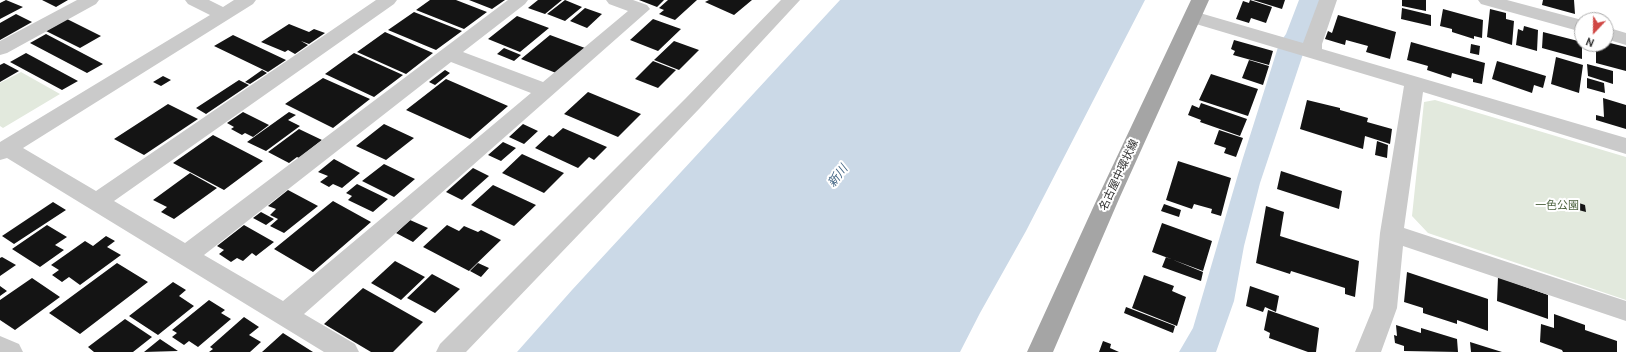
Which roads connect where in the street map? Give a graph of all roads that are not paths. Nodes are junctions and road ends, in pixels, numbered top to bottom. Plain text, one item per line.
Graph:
1 (90, 0) edge
2 (194, 0) edge
3 (247, 0) edge
4 (388, 0) edge
5 (519, 0) edge
6 (615, 0) edge
7 (791, 0) edge
8 (1328, 0) edge
9 (1487, 0) edge
10 (1196, 8) edge
11 (224, 14) junction
12 (1574, 24) edge
13 (1614, 35) edge
14 (1626, 38) edge
15 (0, 49) edge
16 (1312, 52) junction
17 (449, 54) junction
18 (1414, 83) junction
19 (546, 91) junction
20 (1626, 146) edge
21 (4, 150) edge
22 (96, 202) junction
23 (1392, 233) junction
24 (186, 256) junction
25 (1626, 311) edge
26 (285, 315) junction
27 (0, 347) edge
28 (10, 352) edge
29 (346, 352) edge
30 (449, 352) edge
31 (1040, 352) edge
32 (1368, 352) edge

1 - 15 street
2 - 11 street
3 - 11 street
4 - 22 street
5 - 17 street
6 - 19 street
7 - 30 street
8 - 16 street
9 - 12 street
10 - 16 street
10 - 31 main road, 名古屋中環状線
11 - 21 street
13 - 14 street
16 - 18 street
17 - 19 street
17 - 24 street
18 - 20 street
18 - 23 street
19 - 26 street
21 - 22 street
22 - 24 street
23 - 25 street
23 - 32 street
24 - 26 street
26 - 29 street
27 - 28 street

